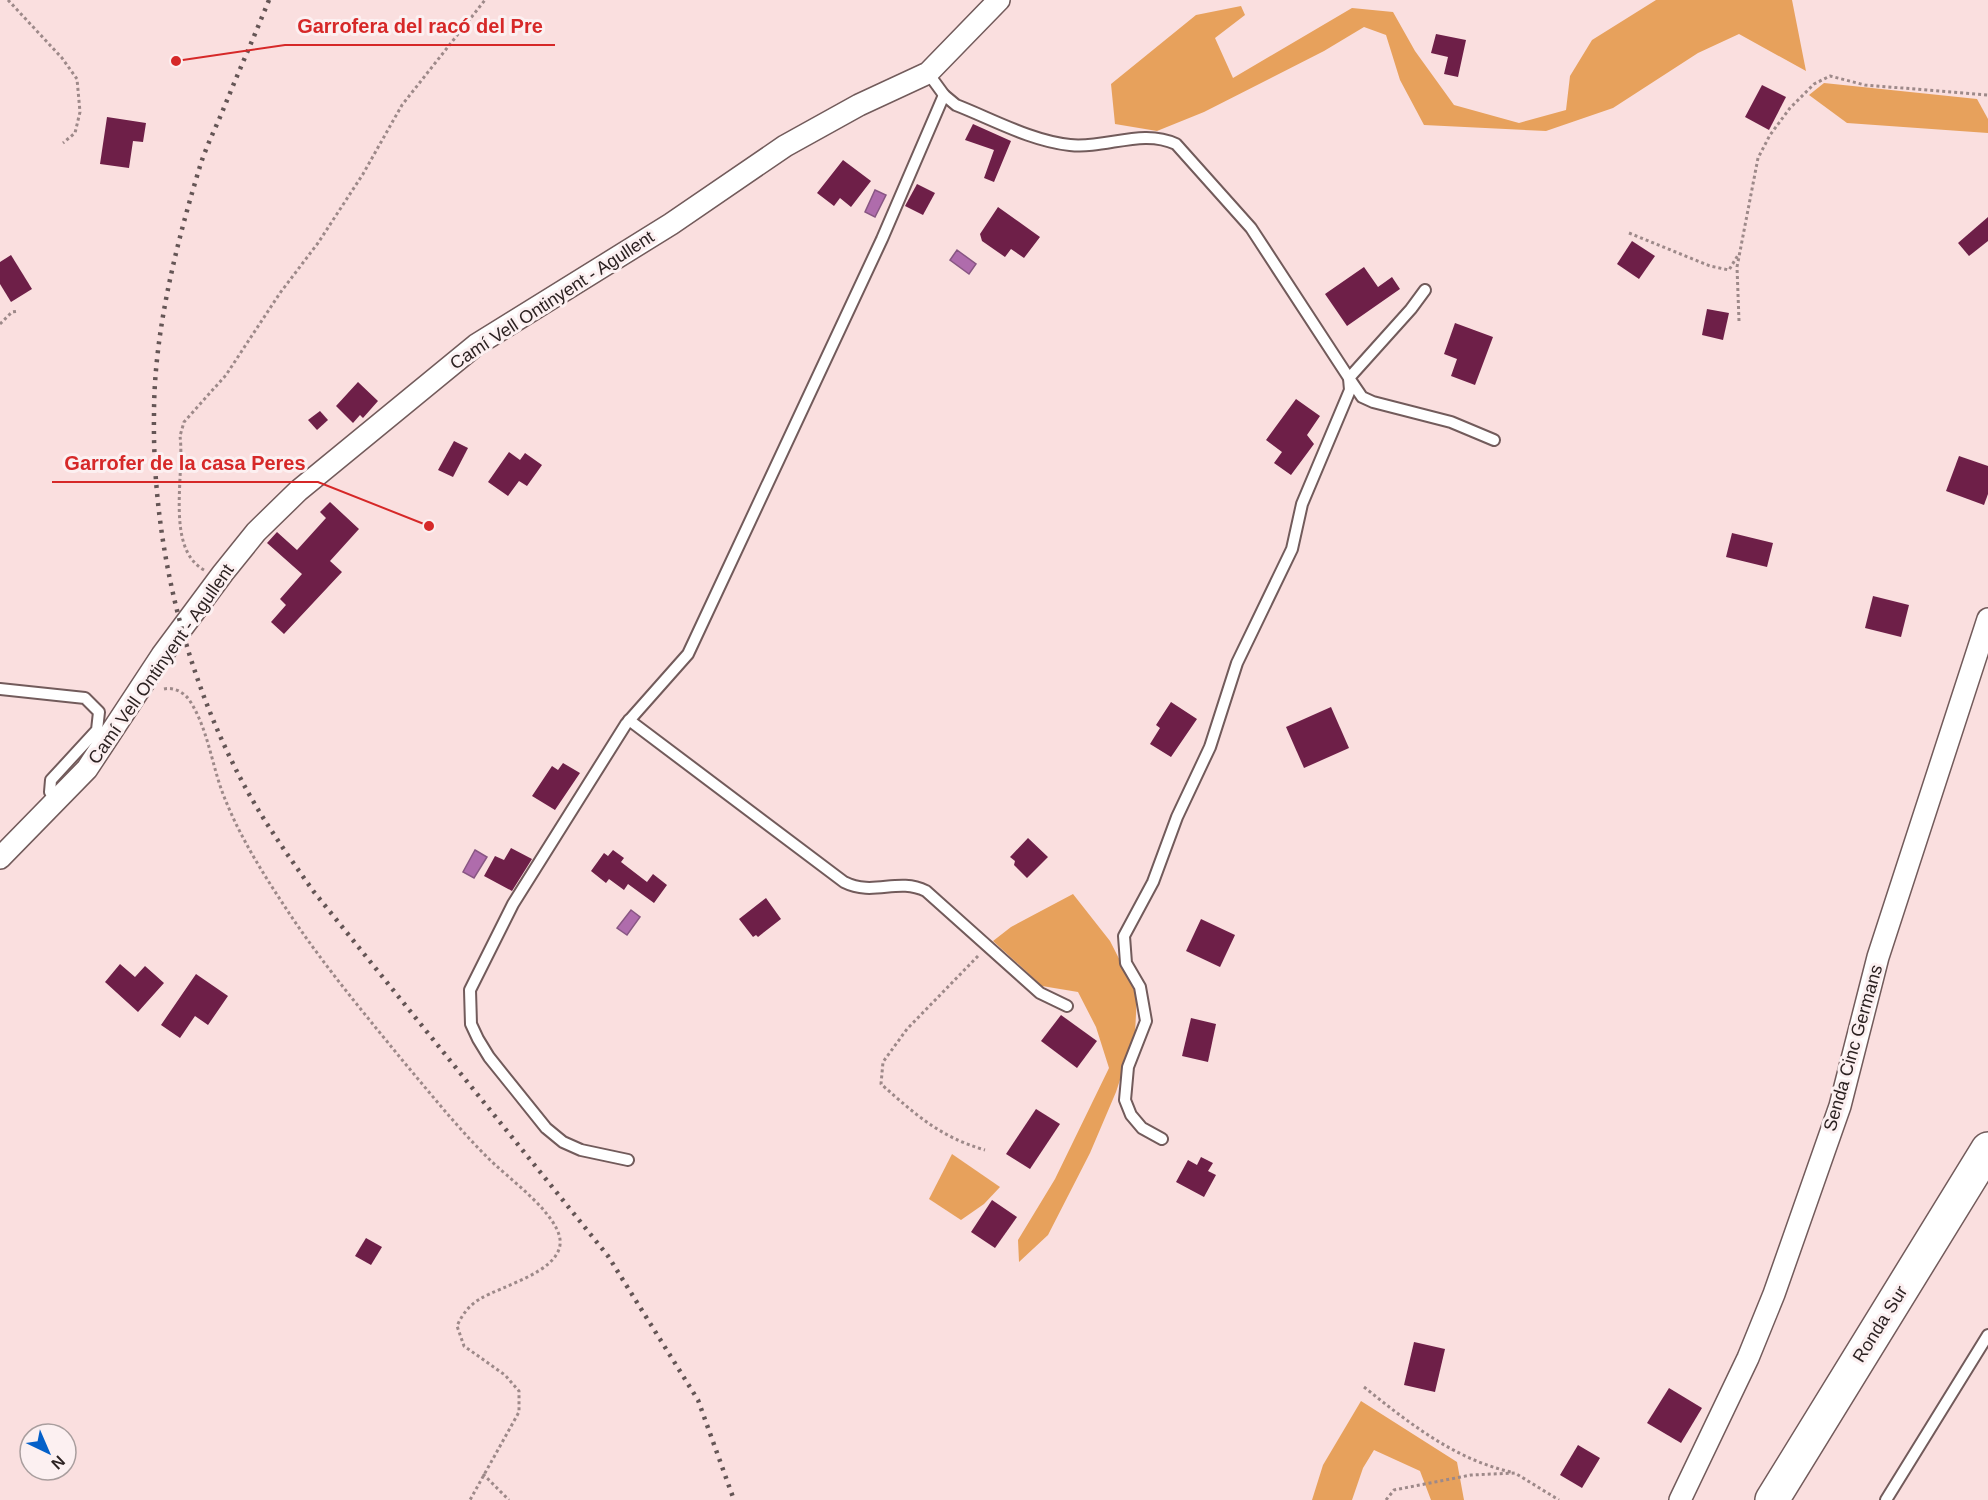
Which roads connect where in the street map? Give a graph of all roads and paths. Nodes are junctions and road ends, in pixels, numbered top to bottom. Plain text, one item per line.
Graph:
1 (8, 0) edge
2 (486, 0) edge
3 (999, 0) edge
4 (928, 73) junction
5 (944, 95) junction
6 (1988, 95) edge
7 (63, 143) dead end
8 (1629, 233) dead end
9 (1739, 254) junction
10 (1425, 290) dead end
11 (19, 311) dead end
12 (1739, 321) dead end
13 (0, 324) edge
14 (1349, 378) junction
15 (1494, 440) dead end
16 (219, 577) junction
17 (1988, 619) edge
18 (0, 689) edge
19 (157, 692) dead end
20 (629, 720) junction
21 (56, 801) junction
22 (0, 858) edge
23 (976, 937) junction
24 (1067, 1006) dead end
25 (1162, 1139) dead end
26 (1988, 1149) edge
27 (985, 1150) dead end
28 (628, 1160) dead end
29 (1988, 1335) edge
30 (1364, 1387) dead end
31 (1515, 1473) junction
32 (483, 1474) junction
33 (470, 1500) edge
34 (509, 1500) edge
35 (1386, 1500) edge
36 (1559, 1500) edge
37 (1680, 1500) edge
38 (1772, 1500) edge
39 (1886, 1500) edge

1 - 7 path
2 - 16 path
3 - 4 street, Camí Vell Ontinyent - Agullent
4 - 5 lane
4 - 16 street, Camí Vell Ontinyent - Agullent
5 - 14 lane
5 - 20 lane
6 - 9 path
8 - 9 path
9 - 12 path
10 - 14 lane
11 - 13 path
14 - 15 lane
14 - 25 lane
16 - 21 street, Camí Vell Ontinyent - Agullent
17 - 37 street, Senda Cinc Germans
18 - 21 lane
19 - 32 path
20 - 23 lane
20 - 28 lane
21 - 22 street, Camí Vell Ontinyent - Agullent
23 - 24 lane
23 - 27 path
26 - 38 main road, Ronda Sur
29 - 39 lane
30 - 31 path
31 - 35 path
31 - 36 path
32 - 33 path
32 - 34 path

